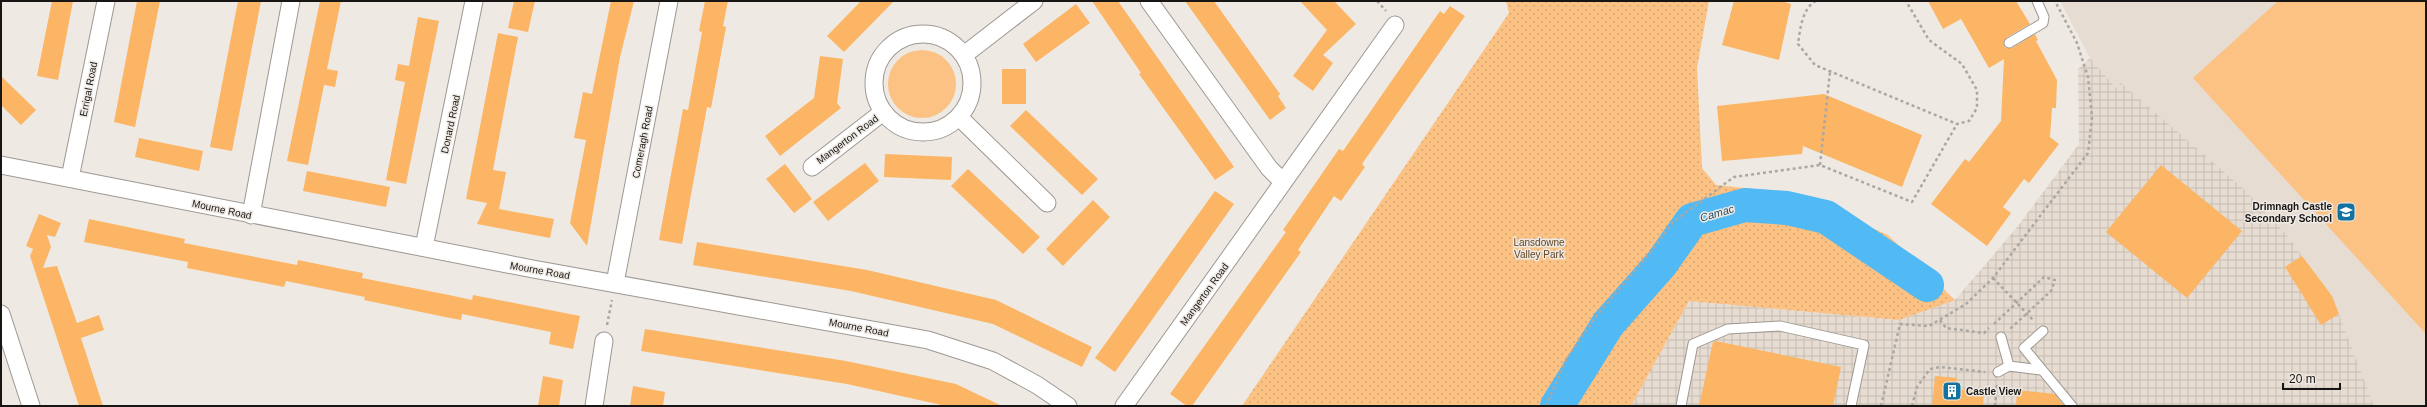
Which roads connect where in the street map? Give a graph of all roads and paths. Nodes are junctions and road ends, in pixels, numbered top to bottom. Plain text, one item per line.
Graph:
1 (106, 1) edge
2 (291, 1) edge
3 (474, 1) edge
4 (669, 1) edge
5 (1034, 1) edge
6 (1149, 1) edge
7 (1816, 1) edge
8 (1906, 1) edge
9 (2037, 1) edge
10 (2055, 1) edge
11 (1394, 25) dead end
12 (2009, 43) dead end
13 (964, 55) junction
14 (1830, 72) junction
15 (883, 112) junction
16 (959, 117) junction
17 (1957, 124) junction
18 (1, 165) edge
19 (1820, 165) junction
20 (812, 167) dead end
21 (70, 178) junction
22 (1284, 182) junction
23 (1047, 203) dead end
24 (251, 215) junction
25 (424, 247) junction
26 (1993, 278) junction
27 (615, 283) junction
28 (2017, 302) junction
29 (2027, 313) junction
30 (1, 314) edge
31 (1940, 320) junction
32 (2043, 331) joint
33 (2001, 337) joint
34 (604, 341) joint
35 (2009, 366) junction
36 (2041, 370) junction
37 (1998, 372) junction
38 (31, 406) edge
39 (594, 406) edge
40 (1068, 406) edge
41 (1124, 406) edge
42 (1546, 406) edge
43 (1681, 406) edge
44 (1851, 406) edge
45 (1881, 406) edge
46 (1912, 406) edge
47 (1995, 406) edge
48 (2072, 406) edge

1 - 21 street, Errigal Road
2 - 24 street
3 - 25 street, Donard Road
4 - 27 street, Comeragh Road
5 - 13 street
6 - 22 street
7 - 14 path
8 - 17 path
9 - 12 lane
10 - 26 path
11 - 22 street, Mangerton Road
13 - 15 street, Mangerton Road
13 - 16 street, Mangerton Road
14 - 17 path
14 - 19 path
15 - 16 street, Mangerton Road
15 - 20 street, Mangerton Road
16 - 23 street
17 - 19 path
18 - 21 street, Mourne Road
19 - 42 path
21 - 24 street, Mourne Road
22 - 41 street, Mangerton Road
24 - 25 street, Mourne Road
25 - 27 street, Mourne Road
26 - 28 path
26 - 31 path
27 - 34 path
27 - 40 street, Mourne Road
28 - 29 path
28 - 29 path
28 - 31 path
29 - 32 path
29 - 33 path
30 - 38 street
31 - 45 path
32 - 36 lane
33 - 35 lane
34 - 39 street
35 - 36 lane
35 - 37 lane
36 - 48 lane
37 - 46 path
37 - 47 path
43 - 44 lane

